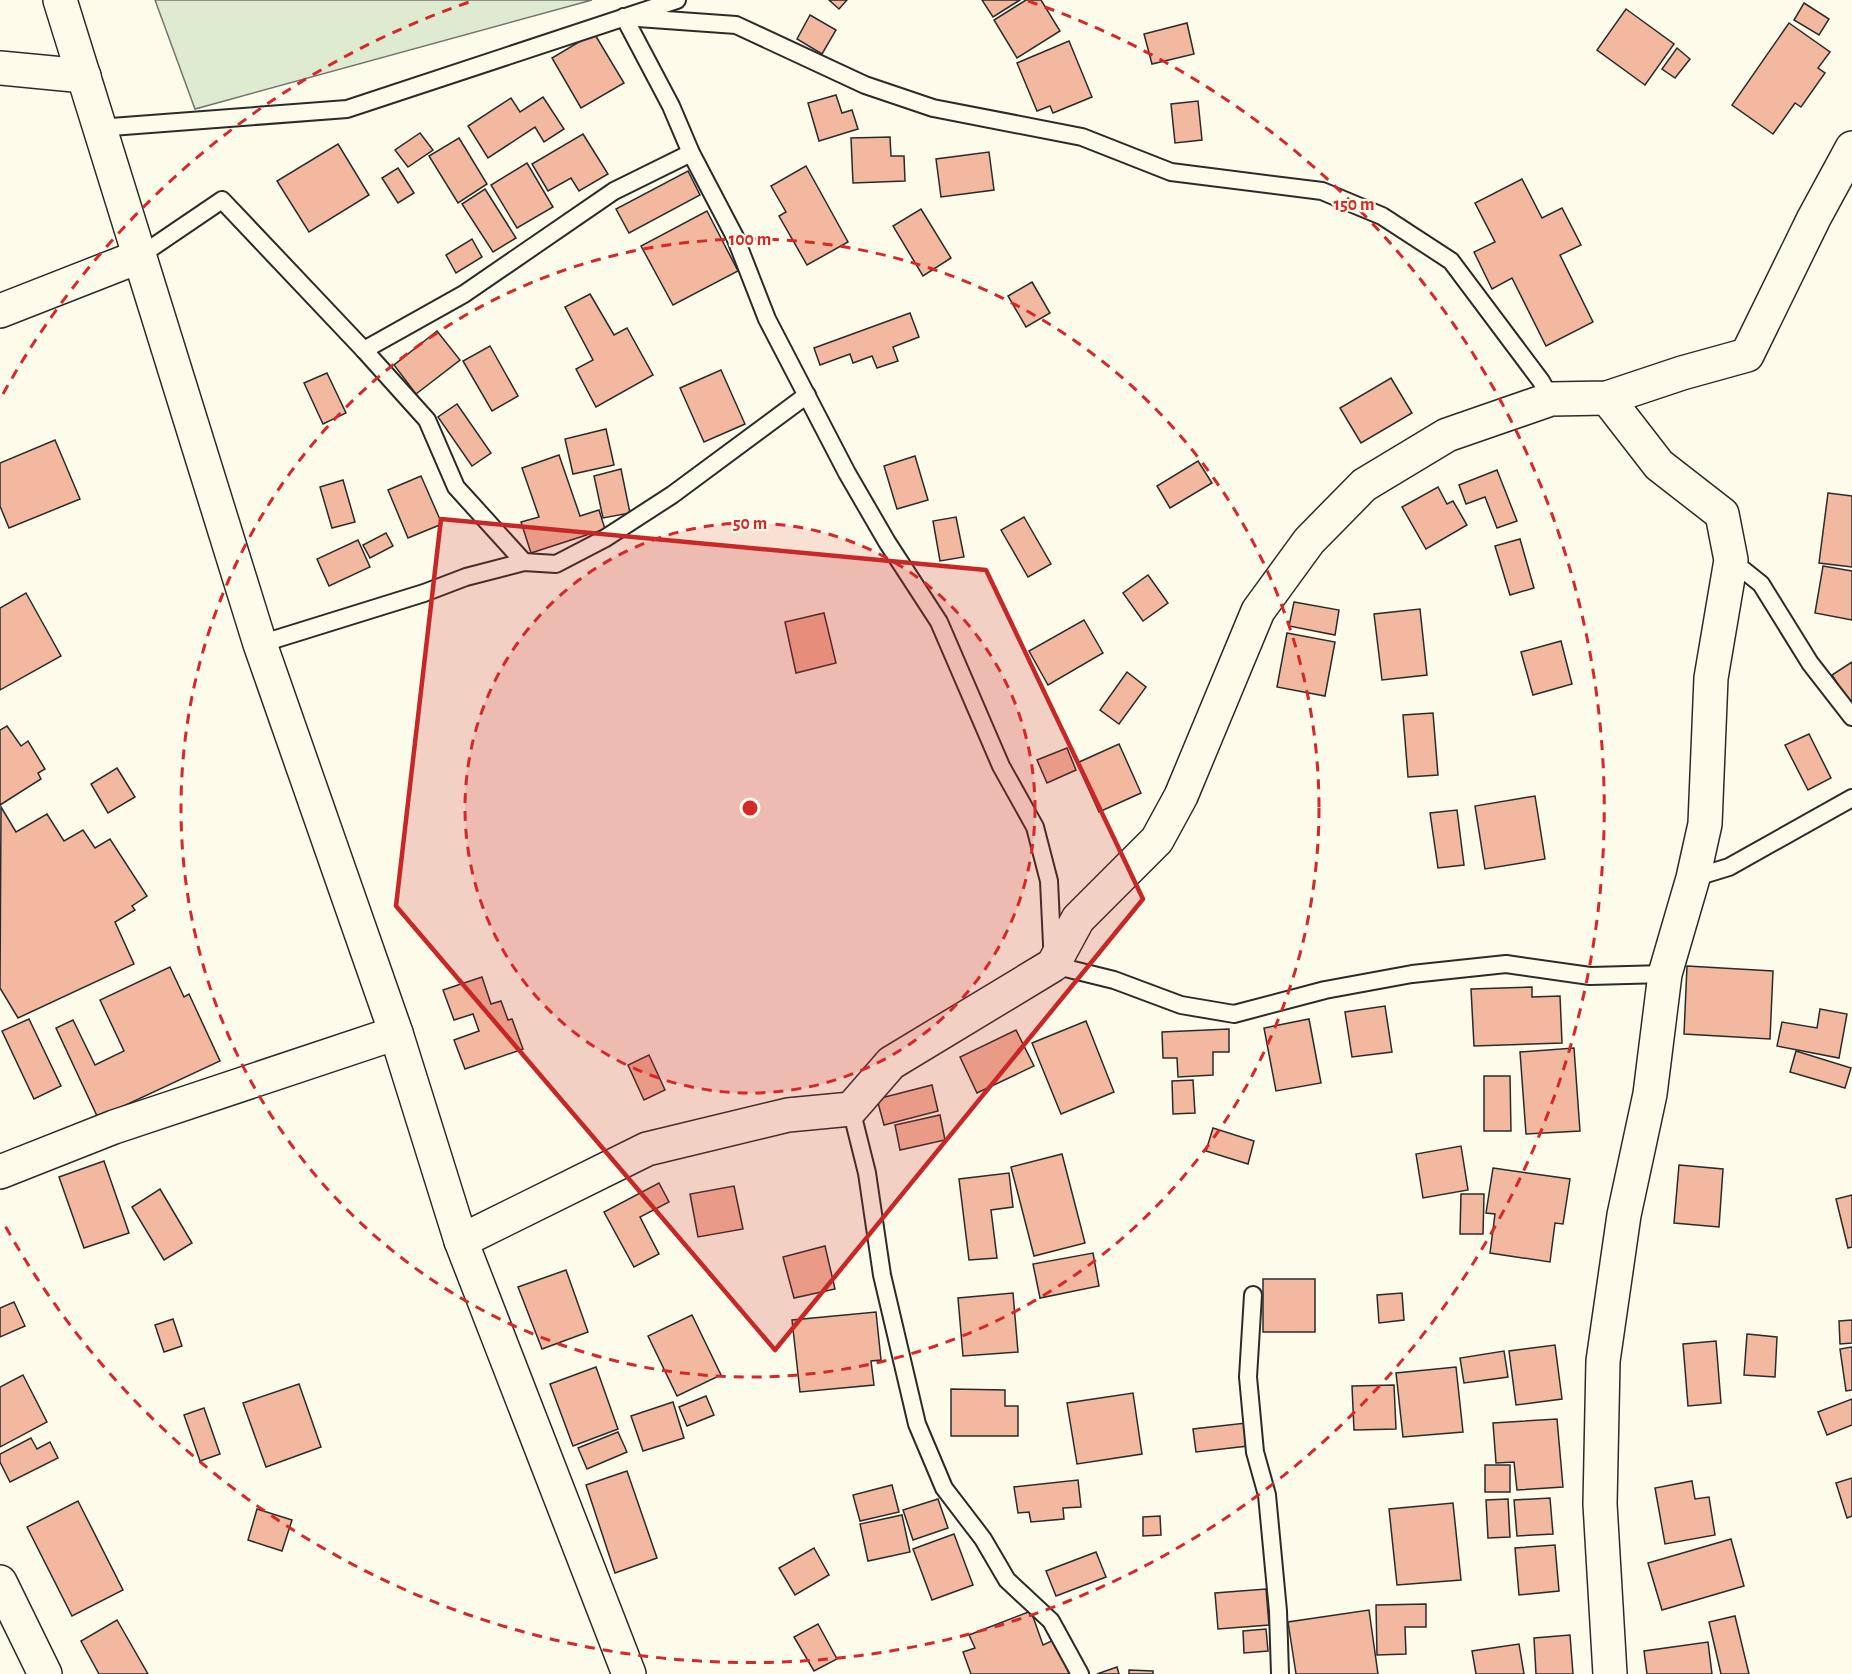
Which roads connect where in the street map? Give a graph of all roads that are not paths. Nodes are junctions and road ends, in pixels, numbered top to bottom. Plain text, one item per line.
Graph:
1 (60, 0) edge
2 (676, 0) edge
3 (624, 17) junction
4 (0, 68) edge
5 (84, 76) junction
6 (98, 128) junction
7 (1852, 148) edge
8 (691, 153) junction
9 (138, 257) junction
10 (0, 311) edge
11 (364, 350) junction
12 (807, 395) junction
13 (1607, 398) junction
14 (1551, 399) junction
15 (1731, 560) junction
16 (524, 562) junction
17 (260, 644) junction
18 (1852, 717) edge
19 (1852, 798) edge
20 (1693, 878) junction
21 (1053, 965) junction
22 (1665, 974) junction
23 (396, 1033) junction
24 (851, 1109) junction
25 (0, 1172) edge
26 (461, 1241) junction
27 (1253, 1294) dead end
28 (0, 1582) edge
29 (45, 1674) edge
30 (629, 1674) edge
31 (1080, 1674) edge
32 (1280, 1674) edge
33 (1610, 1674) edge

1 - 5 street
2 - 3 lane
3 - 6 lane
3 - 8 lane
3 - 14 lane
4 - 5 street
5 - 6 street
6 - 9 street
7 - 13 street
8 - 11 lane
8 - 12 lane
9 - 10 street
9 - 11 lane
9 - 17 street
11 - 16 lane
12 - 16 lane
12 - 21 lane
13 - 14 street
13 - 15 street
14 - 21 street
15 - 18 lane
15 - 20 street
16 - 17 lane
17 - 23 street
19 - 20 lane
20 - 22 street
21 - 22 lane
21 - 24 street
22 - 33 street
23 - 25 street
23 - 26 street
24 - 26 street
24 - 31 lane
26 - 30 street
27 - 32 lane
28 - 29 street

